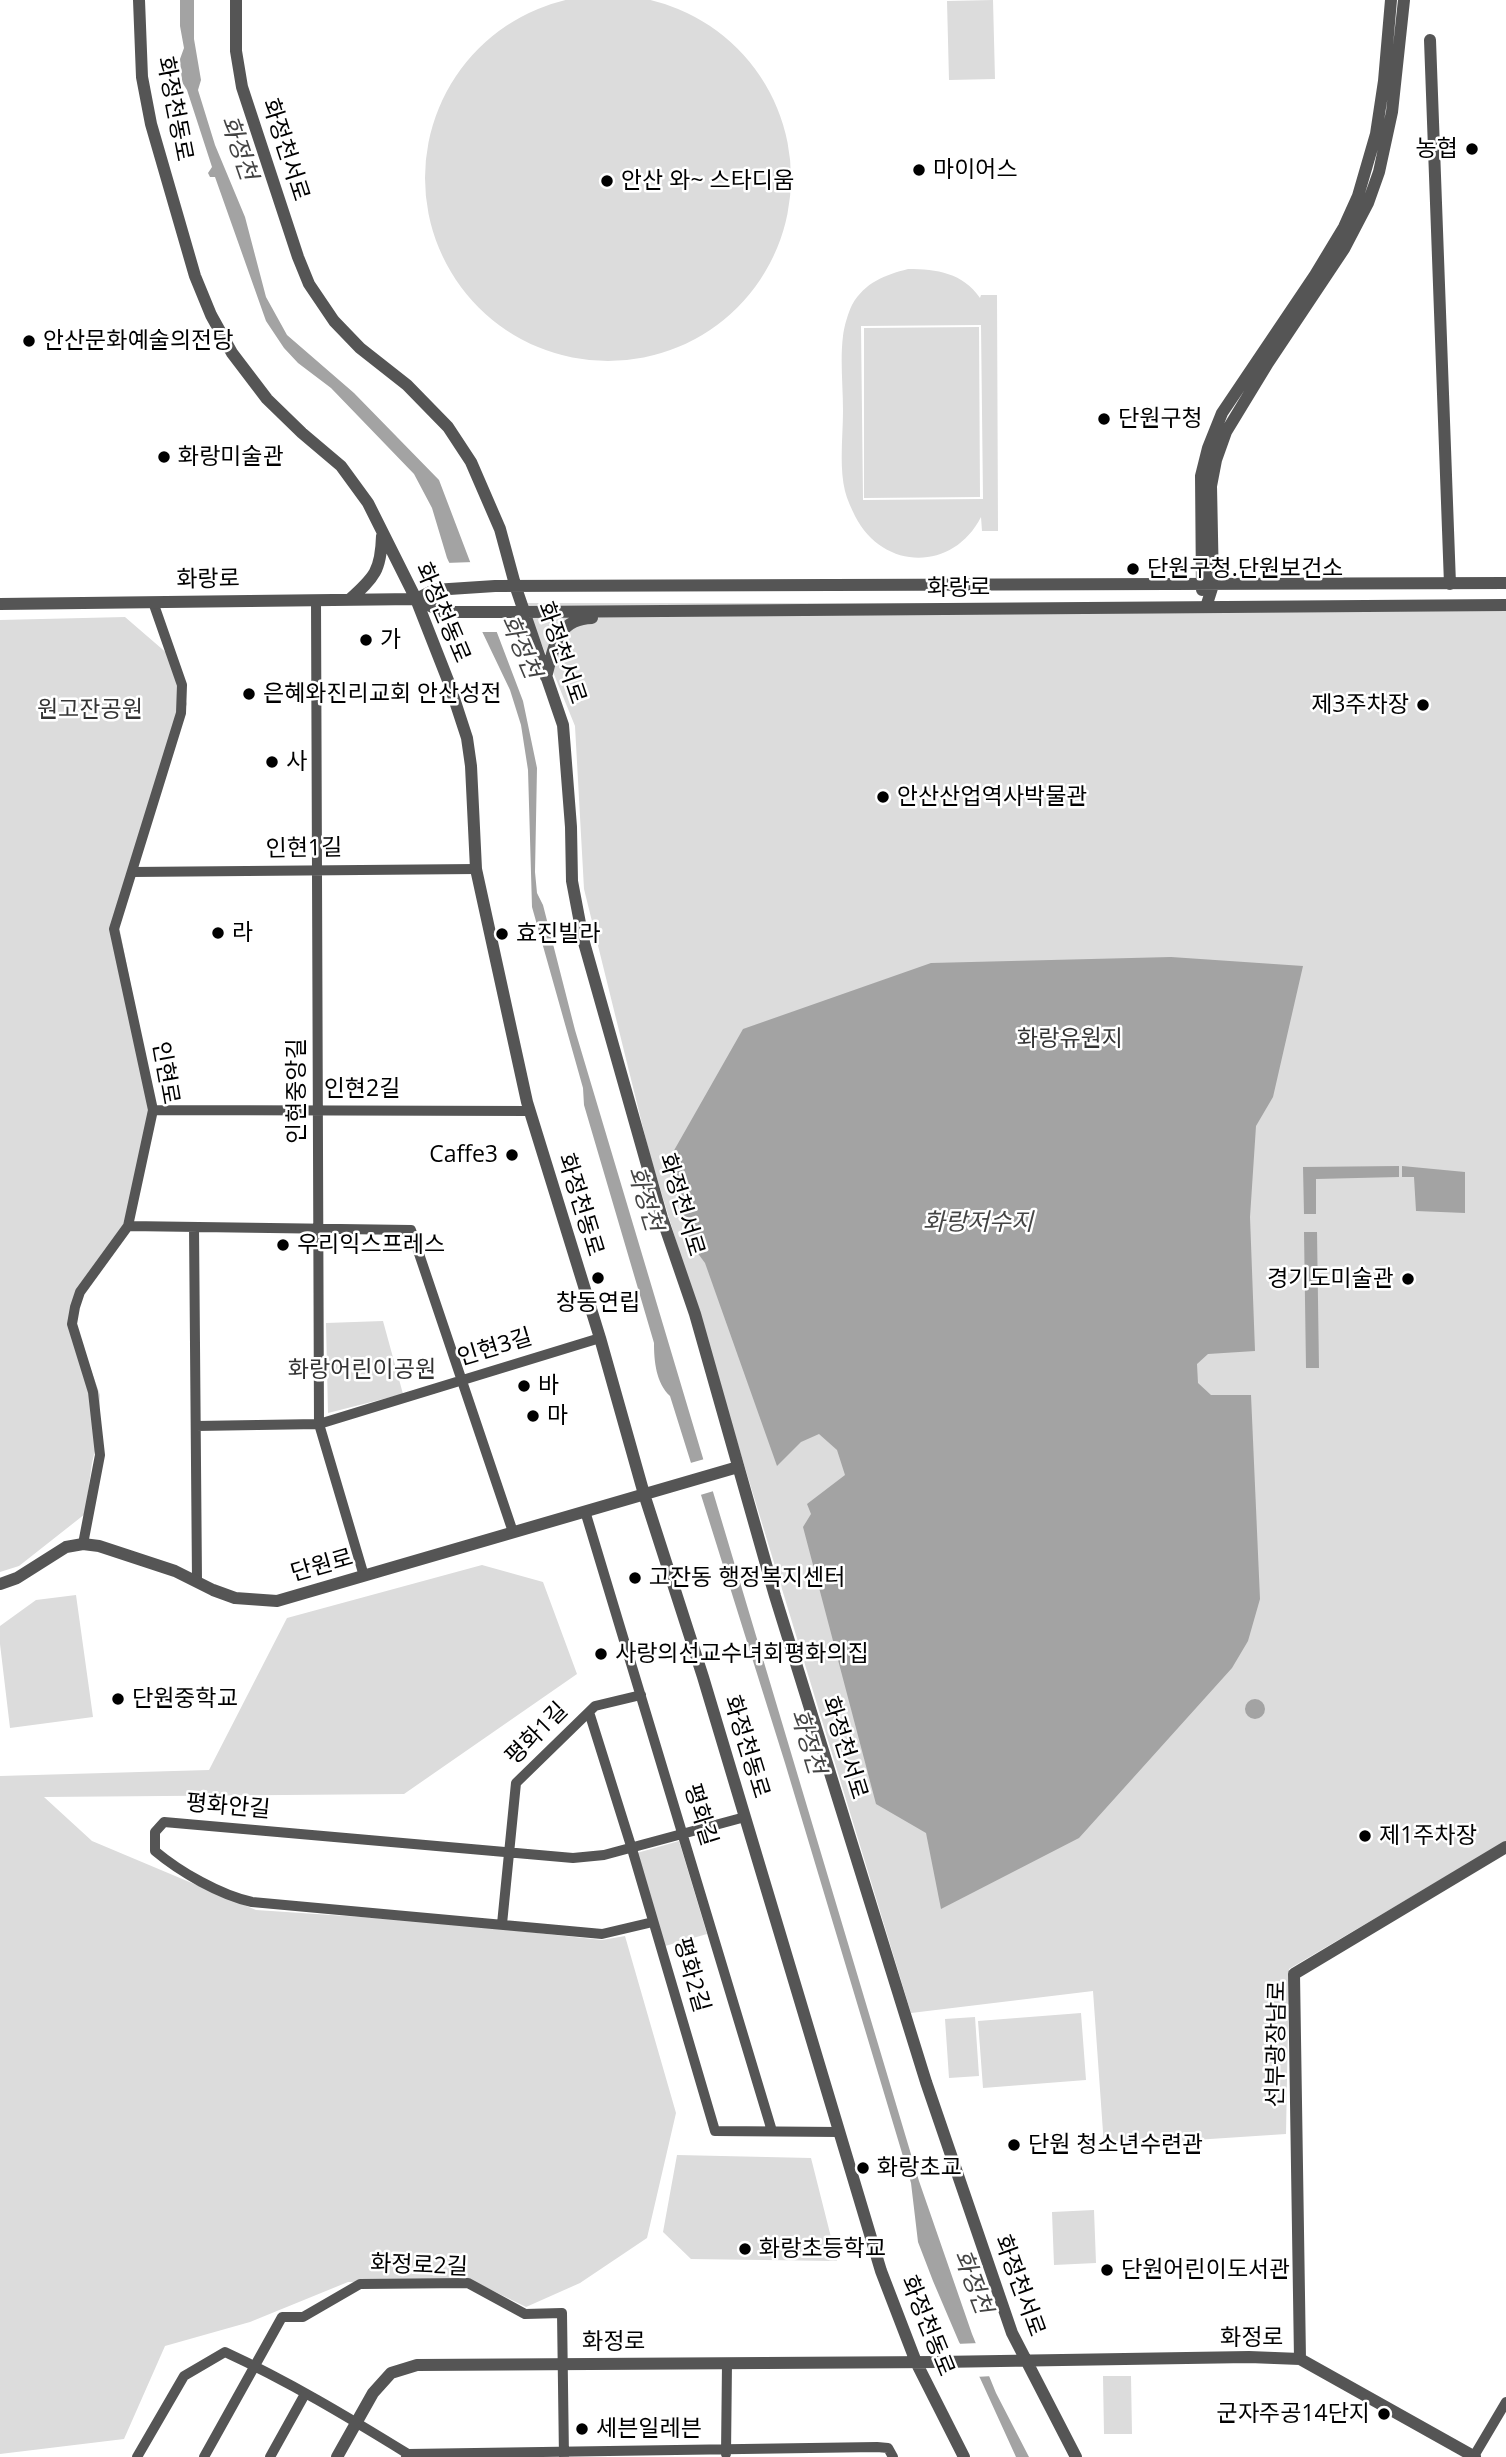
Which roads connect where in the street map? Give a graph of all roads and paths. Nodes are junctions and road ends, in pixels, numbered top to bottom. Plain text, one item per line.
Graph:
1 (139, 0) edge
2 (236, 0) edge
3 (1391, 0) edge
4 (1404, 0) edge
5 (1430, 40) dead end
6 (382, 531) junction
7 (1506, 583) edge
8 (1450, 584) junction
9 (1207, 585) junction
10 (516, 588) junction
11 (416, 599) junction
12 (316, 600) junction
13 (349, 600) junction
14 (153, 602) junction
15 (0, 604) edge
16 (1506, 605) edge
17 (1206, 607) junction
18 (626, 611) junction
19 (524, 612) junction
20 (546, 677) junction
21 (477, 869) junction
22 (317, 870) junction
23 (132, 872) junction
24 (153, 1110) junction
25 (318, 1110) junction
26 (529, 1111) junction
27 (128, 1226) junction
28 (194, 1227) junction
29 (318, 1228) junction
30 (600, 1338) junction
31 (462, 1381) junction
32 (319, 1424) junction
33 (196, 1426) junction
34 (733, 1468) junction
35 (644, 1494) junction
36 (585, 1511) junction
37 (513, 1532) junction
38 (83, 1544) junction
39 (364, 1576) junction
40 (197, 1581) junction
41 (0, 1584) edge
42 (641, 1695) junction
43 (589, 1712) junction
44 (745, 1817) junction
45 (684, 1835) junction
46 (1506, 1847) edge
47 (632, 1849) junction
48 (509, 1853) junction
49 (653, 1922) junction
50 (502, 1924) junction
51 (772, 2131) junction
52 (839, 2132) junction
53 (1300, 2359) junction
54 (916, 2361) junction
55 (1026, 2361) junction
56 (727, 2363) junction
57 (564, 2364) junction
58 (255, 2365) junction
59 (305, 2394) junction
60 (1506, 2402) edge
61 (356, 2422) junction
62 (786, 2453) edge
63 (840, 2453) edge
64 (564, 2454) edge
65 (617, 2454) edge
66 (668, 2454) edge
67 (726, 2454) edge
68 (407, 2455) edge
69 (512, 2455) edge
70 (137, 2457) edge
71 (204, 2457) edge
72 (270, 2457) edge
73 (337, 2457) edge
74 (892, 2457) edge
75 (964, 2457) edge
76 (1076, 2457) edge
77 (1474, 2457) edge

1 - 6 street, 화정천동로
2 - 10 street, 화정천서로
3 - 9 street
4 - 9 street
5 - 8 street
6 - 11 street, 화정천동로
6 - 13 street
7 - 8 street, 화랑로
8 - 9 street, 화랑로
9 - 10 street, 화랑로
9 - 17 street
10 - 11 street, 화랑로
10 - 19 street, 화정천서로
11 - 13 street, 화랑로
11 - 19 street, 화랑로
11 - 21 street, 화정천동로
12 - 13 street, 화랑로
12 - 14 street, 화랑로
12 - 22 street, 인현중앙길
14 - 15 street, 화랑로
14 - 23 street, 인현로
16 - 17 street, 화랑로
17 - 18 street, 화랑로
18 - 19 street, 화랑로
18 - 20 street
19 - 20 street, 화정천서로
20 - 34 street, 화정천서로
21 - 22 street, 인현1길
21 - 26 street, 화정천동로
22 - 23 street, 인현1길
22 - 25 street, 인현중앙길
23 - 24 street, 인현로
24 - 25 street, 인현2길
24 - 27 street, 인현로
25 - 26 street, 인현2길
25 - 29 street, 인현중앙길
26 - 30 street, 화정천동로
27 - 28 street
27 - 38 street, 인현로
28 - 29 street
28 - 33 street
29 - 31 street
29 - 32 street, 인현중앙길
30 - 31 street, 인현3길
30 - 35 street, 화정천동로
31 - 32 street, 인현3길
31 - 37 street
32 - 33 street, 인현3길
32 - 39 street, 인현중앙길
33 - 40 street
34 - 35 street, 단원로
34 - 55 street, 화정천서로
35 - 36 street, 단원로
35 - 44 street, 화정천동로
36 - 37 street, 단원로
36 - 42 street, 평화길
37 - 39 street, 단원로
38 - 40 street, 단원로
38 - 41 street
39 - 40 street, 단원로
42 - 43 street, 평화1길
42 - 45 street, 평화길
43 - 47 street, 평화2길
43 - 48 street, 평화1길
44 - 45 street, 평화안길
44 - 52 street, 화정천동로
45 - 47 street, 평화안길
45 - 51 street, 평화길
46 - 53 street, 선부광장남로
47 - 48 street, 평화안길
47 - 49 street, 평화2길
48 - 50 street, 평화1길
48 - 50 street, 평화안길
49 - 50 street, 평화안길
49 - 51 street, 평화2길
51 - 52 street, 평화2길
52 - 54 street, 화정천동로
53 - 55 street, 화정로
53 - 77 street, 화정로
54 - 55 street, 화정로
54 - 56 street, 화정로
54 - 75 street, 화정천동로
55 - 76 street, 화정천서로
56 - 57 street, 화정로
56 - 67 street
57 - 58 street, 화정로2길
57 - 61 street, 화정로
57 - 64 street
58 - 59 street
58 - 70 street
58 - 71 street
59 - 61 street
59 - 72 street
60 - 77 street
61 - 68 street
61 - 73 street, 화정로
62 - 63 street
62 - 67 street
63 - 74 street
64 - 65 street
64 - 69 street
65 - 66 street
66 - 67 street
68 - 69 street

